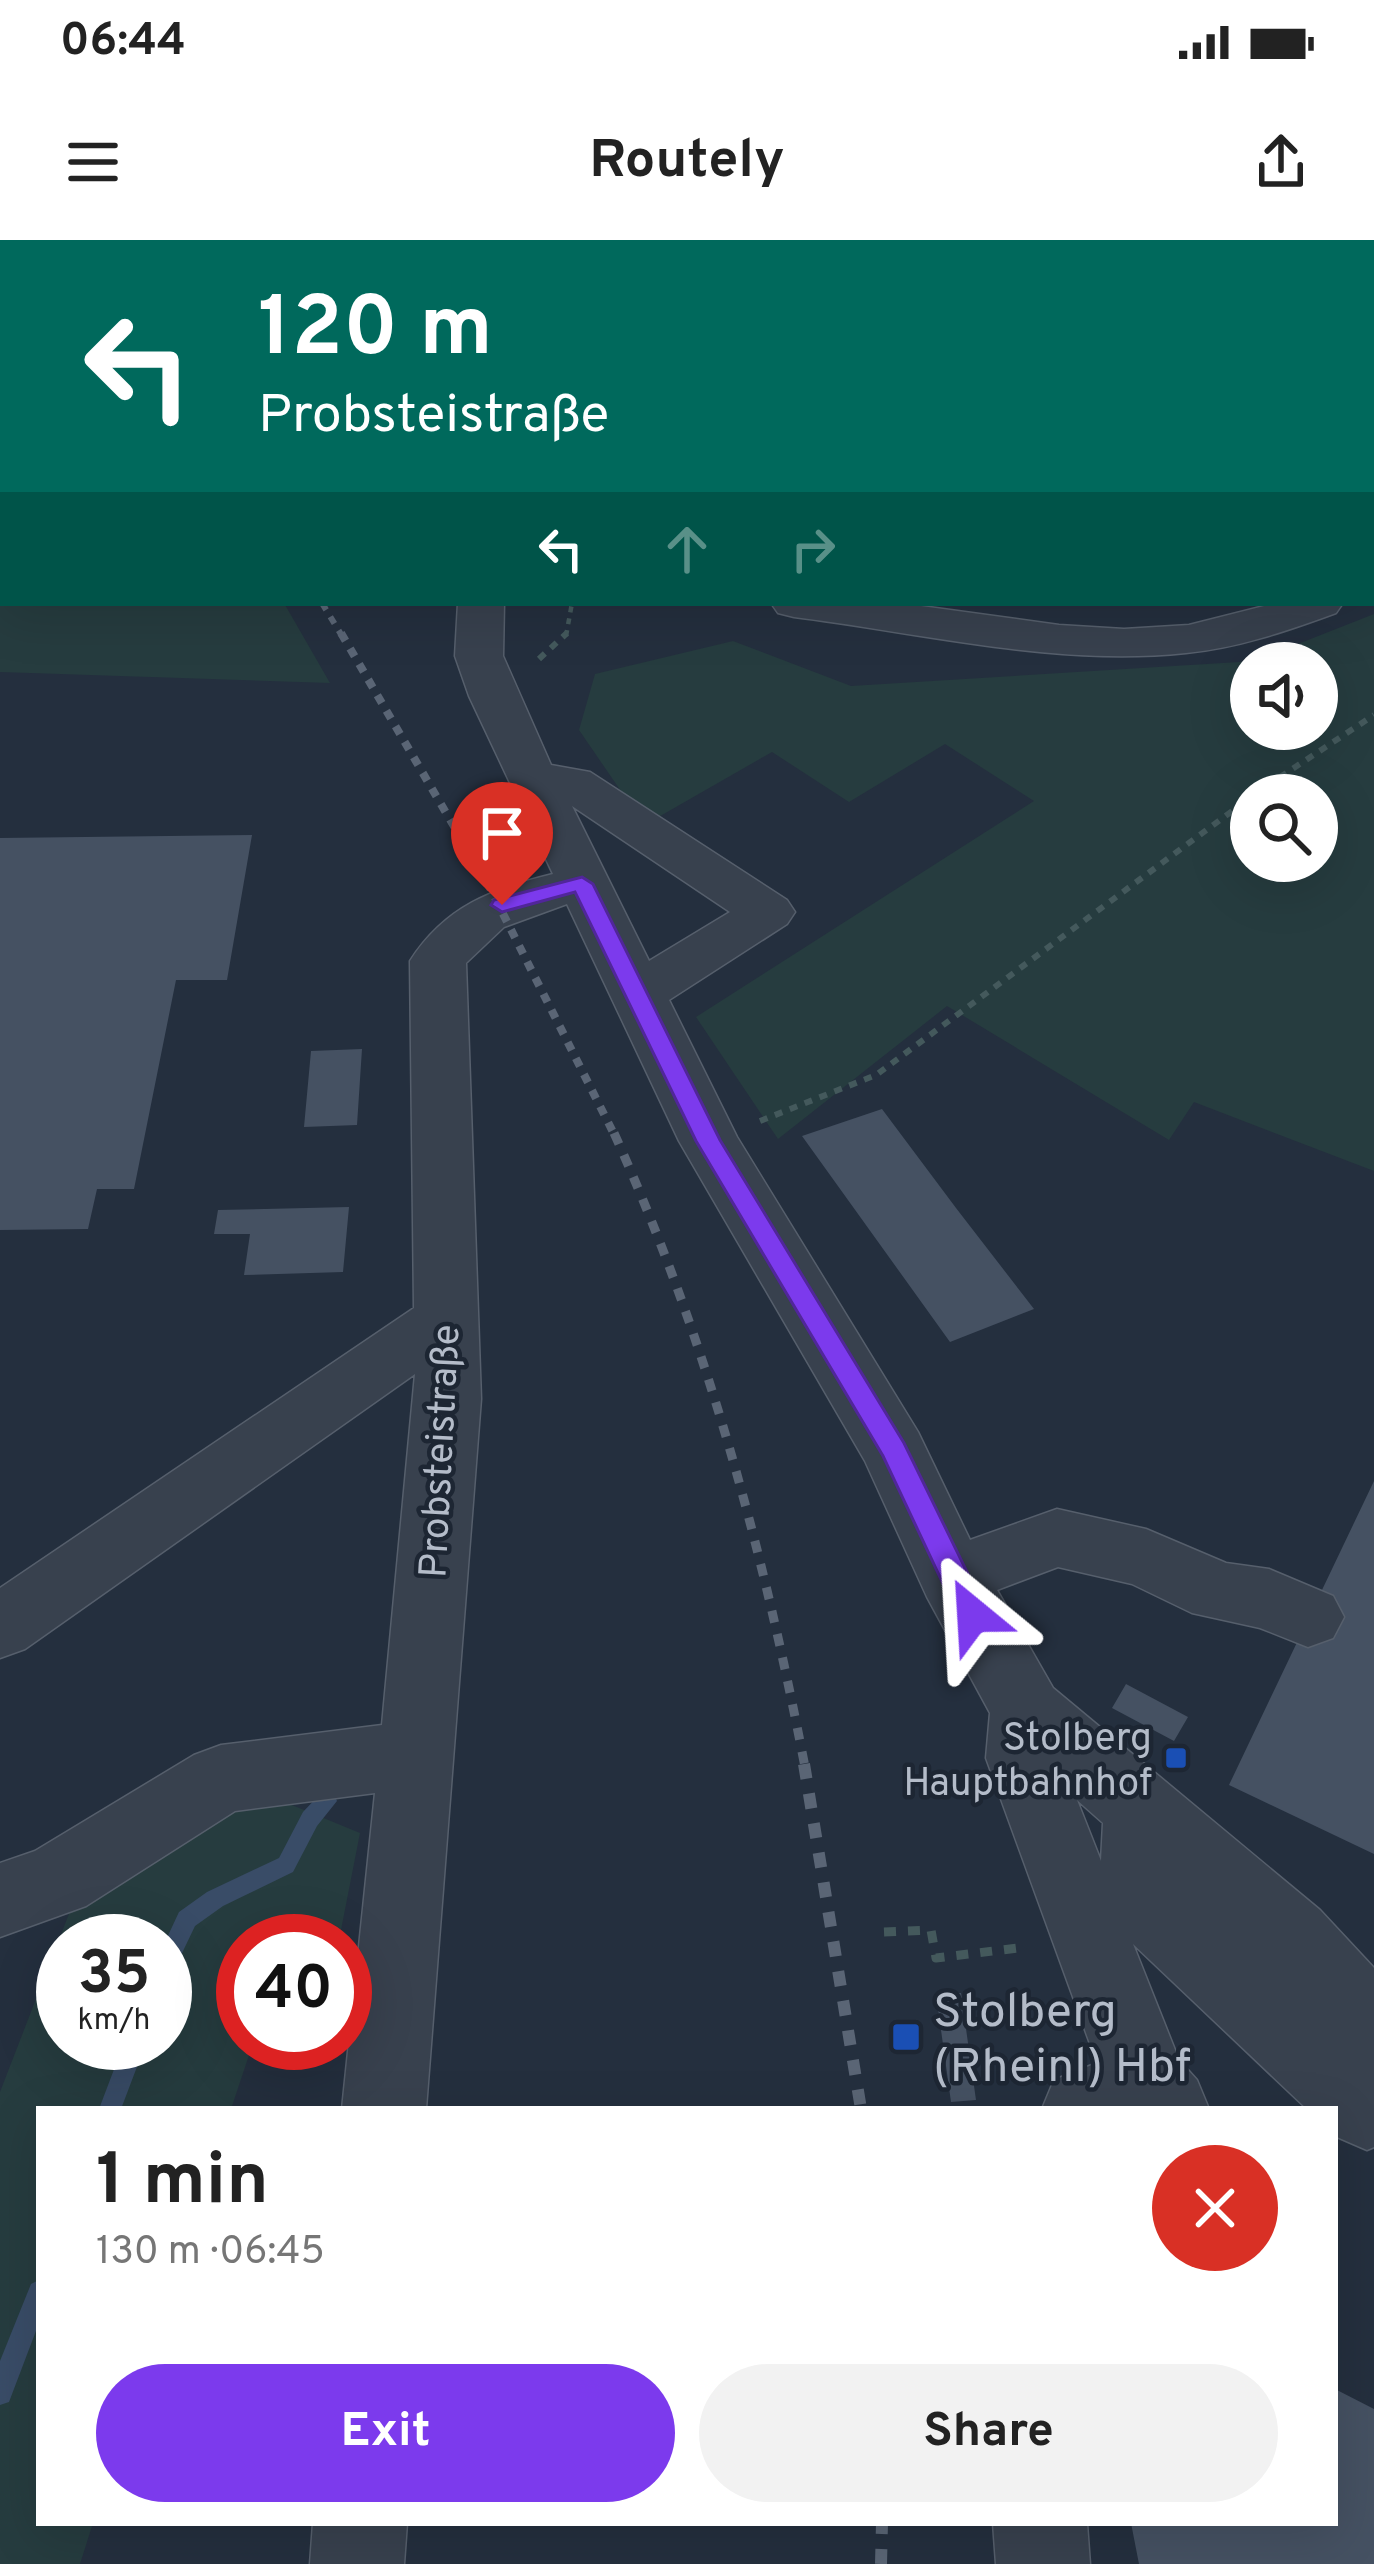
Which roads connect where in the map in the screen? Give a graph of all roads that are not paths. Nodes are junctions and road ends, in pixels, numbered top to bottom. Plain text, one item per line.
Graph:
1 (481, 606) edge
2 (814, 606) edge
3 (1313, 606) edge
4 (530, 777) junction
5 (582, 884) junction
6 (636, 995) junction
7 (447, 1318) junction
8 (952, 1576) junction
9 (0, 1627) edge
10 (1300, 1633) dead end
11 (1027, 1711) junction
12 (414, 1754) junction
13 (0, 1900) edge
14 (1362, 2097) edge
15 (1133, 2102) edge
16 (384, 2106) edge
17 (360, 2526) edge
18 (1040, 2526) edge
19 (357, 2564) edge
20 (1043, 2564) edge

1 - 4 street
2 - 3 street
4 - 5 street
4 - 6 street
5 - 6 street
5 - 7 street, Probsteistraße
6 - 8 street
7 - 9 street
7 - 12 street, Probsteistraße
8 - 10 street
8 - 11 street
11 - 14 street
11 - 15 street
12 - 13 street
12 - 16 street, Probsteistraße
17 - 19 street
18 - 20 street

